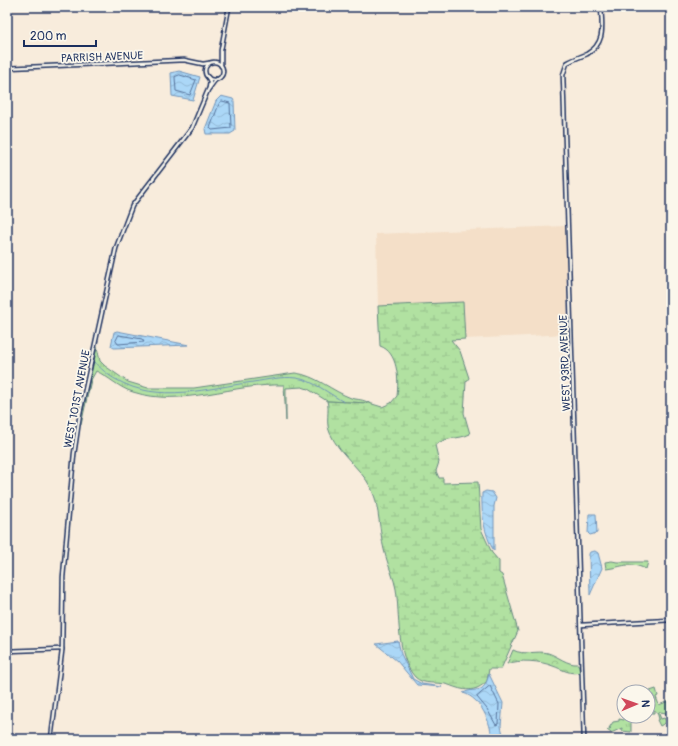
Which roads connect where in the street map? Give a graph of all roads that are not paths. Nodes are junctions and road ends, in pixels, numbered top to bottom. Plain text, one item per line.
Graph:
1 (229, 7) edge
2 (602, 7) edge
3 (221, 50) junction
4 (213, 62) junction
5 (197, 63) junction
6 (209, 63) junction
7 (222, 66) junction
8 (7, 68) edge
9 (205, 72) junction
10 (207, 76) junction
11 (216, 79) junction
12 (208, 90) junction
13 (671, 620) edge
14 (581, 625) junction
15 (62, 648) junction
16 (7, 651) edge
17 (51, 739) edge
18 (584, 739) edge

1 - 3 street
2 - 14 street, WEST 93RD AVENUE
3 - 4 street
3 - 7 street
4 - 6 street, PARRISH AVENUE
4 - 7 street
5 - 6 street, PARRISH AVENUE
5 - 8 street, PARRISH AVENUE
5 - 9 street
6 - 9 street
7 - 11 street
9 - 10 street
10 - 11 street
10 - 12 street, WEST 101ST AVENUE
11 - 12 street, WEST 101ST AVENUE
12 - 15 street, WEST 101ST AVENUE
13 - 14 street
14 - 18 street, WEST 93RD AVENUE
15 - 16 street
15 - 17 street, WEST 101ST AVENUE

